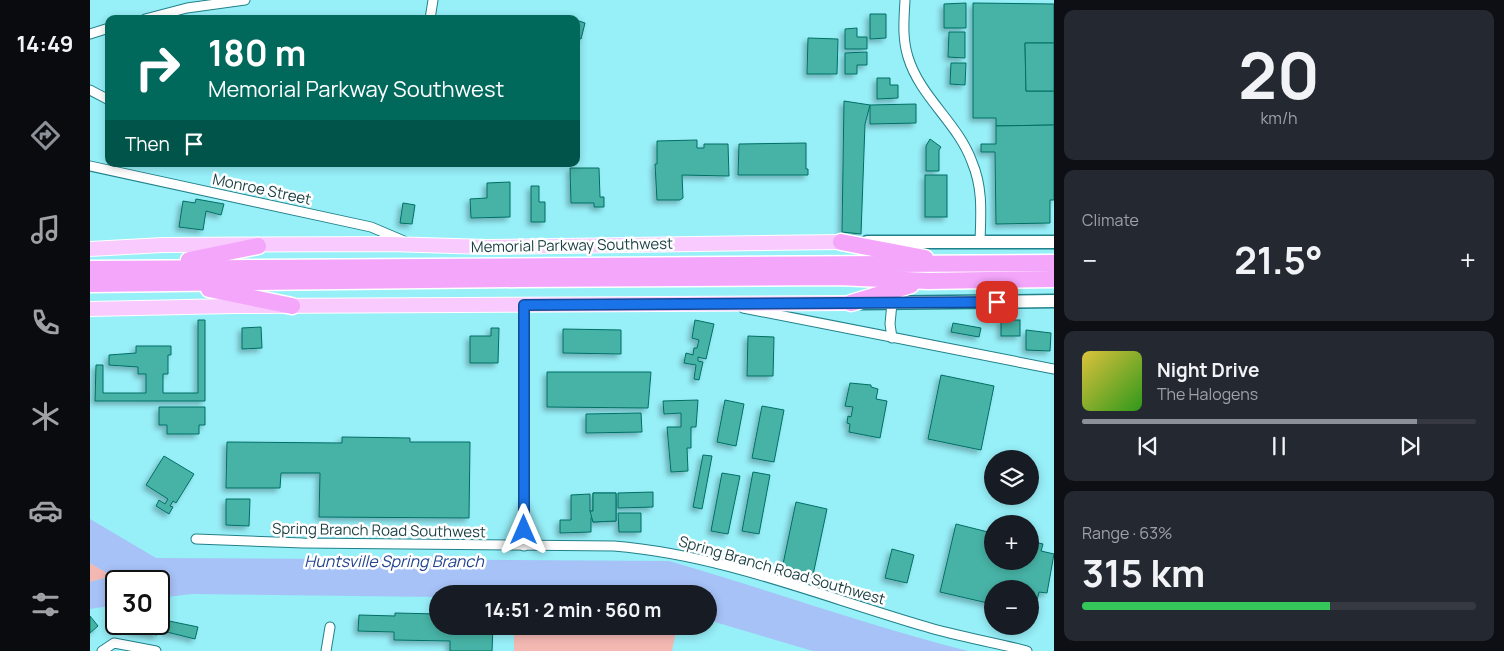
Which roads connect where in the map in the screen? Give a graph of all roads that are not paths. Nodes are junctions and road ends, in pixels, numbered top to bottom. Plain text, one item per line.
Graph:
1 (245, 0) edge
2 (433, 0) edge
3 (905, 0) edge
4 (160, 15) edge
5 (431, 15) edge
6 (105, 29) edge
7 (90, 34) edge
8 (90, 90) edge
9 (105, 98) edge
10 (90, 166) edge
11 (370, 226) junction
12 (980, 241) junction
13 (840, 242) junction
14 (1054, 242) edge
15 (368, 245) junction
16 (413, 245) junction
17 (258, 246) junction
18 (90, 249) edge
19 (946, 263) junction
20 (1054, 263) edge
21 (90, 269) edge
22 (156, 275) junction
23 (1054, 278) edge
24 (928, 281) junction
25 (90, 284) edge
26 (1054, 301) edge
27 (852, 303) junction
28 (892, 303) junction
29 (810, 304) junction
30 (524, 305) junction
31 (726, 305) junction
32 (292, 306) junction
33 (90, 309) edge
34 (811, 321) junction
35 (892, 338) junction
36 (1054, 369) edge
37 (196, 539) dead end
38 (524, 546) junction
39 (330, 627) dead end
40 (102, 651) edge
41 (156, 651) edge
42 (326, 651) edge
43 (1027, 651) edge

1 - 4 street
2 - 5 street
3 - 12 street
6 - 7 street
8 - 9 street
10 - 11 street, Monroe Street
11 - 15 street
11 - 16 street, Monroe Street
12 - 13 main road, Memorial Parkway Southwest
12 - 14 main road, Memorial Parkway Southwest
13 - 16 main road, Memorial Parkway Southwest
13 - 19 highway
15 - 16 main road, Memorial Parkway Southwest
15 - 17 main road, Memorial Parkway Southwest
17 - 18 main road, Memorial Parkway Southwest
17 - 22 highway
19 - 20 highway, Memorial Parkway Southwest
19 - 22 highway, Memorial Parkway Southwest
21 - 22 highway, Memorial Parkway Southwest
22 - 24 highway, Memorial Parkway Southwest
22 - 25 highway, Memorial Parkway Southwest
22 - 32 highway
23 - 24 highway, Memorial Parkway Southwest
24 - 27 highway
26 - 28 main road
27 - 28 main road
27 - 29 main road
28 - 35 street
29 - 31 main road
29 - 34 street
30 - 31 main road
30 - 32 main road
30 - 38 street
31 - 34 street
32 - 33 main road
34 - 35 street
35 - 36 street
37 - 38 street, Spring Branch Road Southwest
38 - 43 street, Spring Branch Road Southwest
39 - 42 street
40 - 41 street

